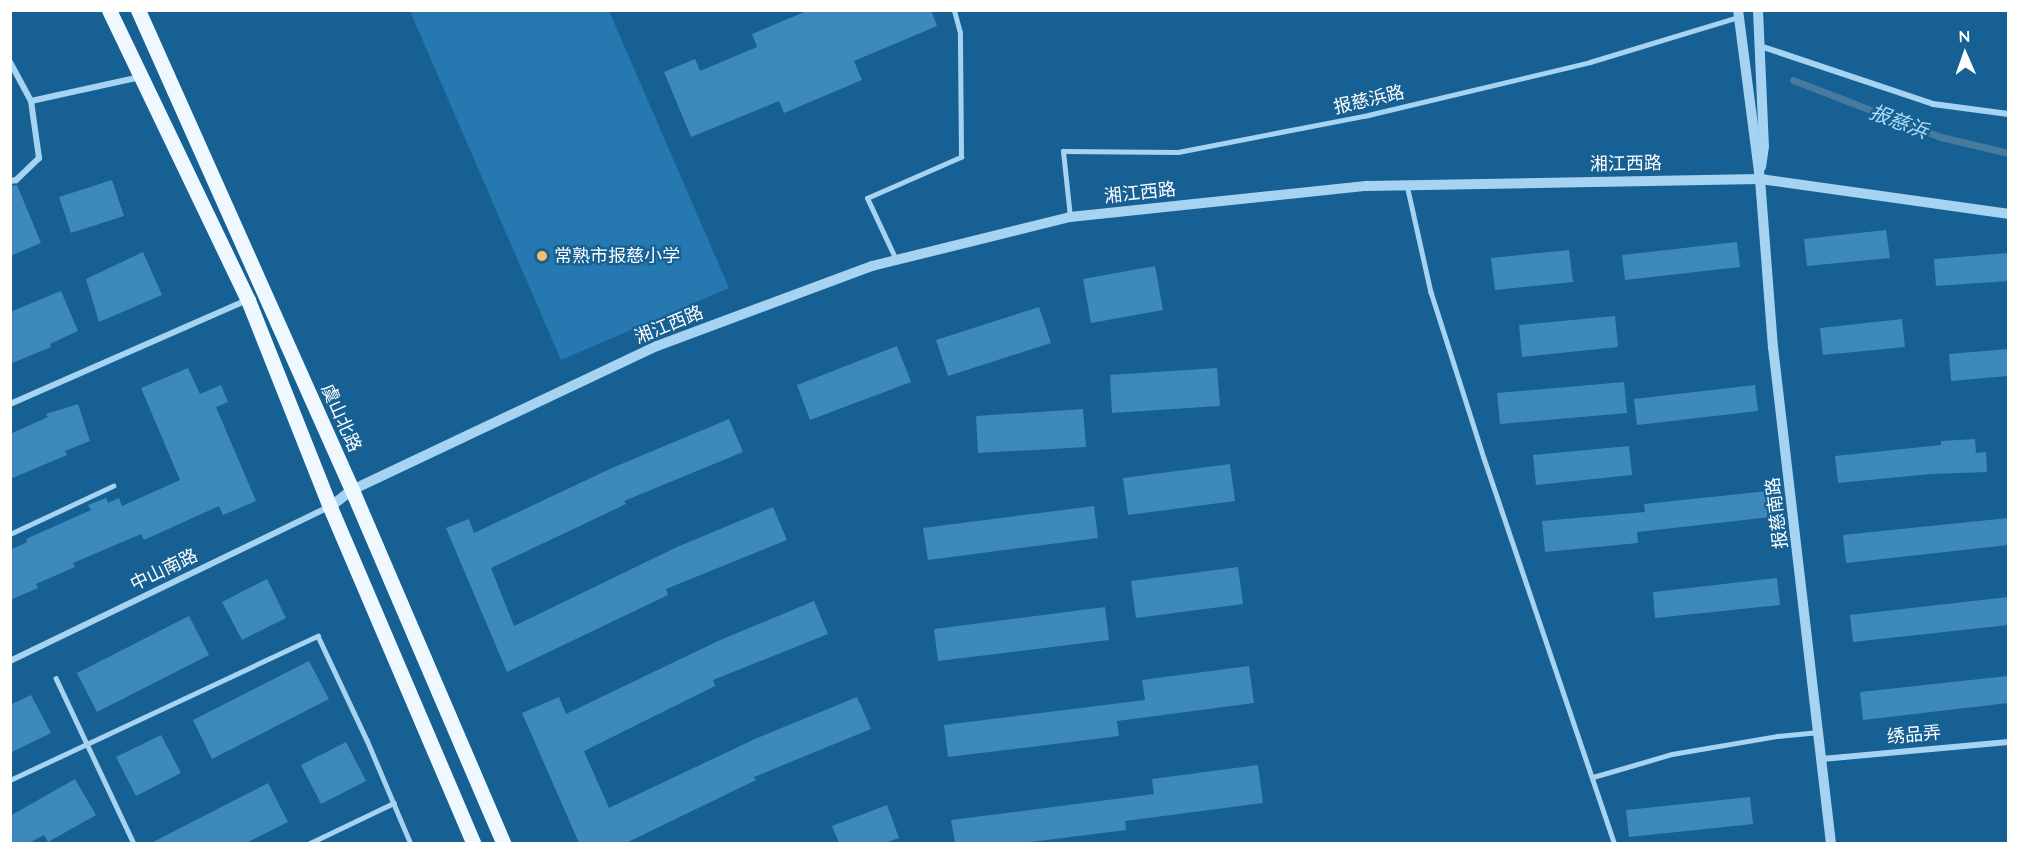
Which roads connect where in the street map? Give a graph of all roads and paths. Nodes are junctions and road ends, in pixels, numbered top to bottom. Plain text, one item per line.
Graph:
1 (109, 10) edge
2 (138, 10) edge
3 (954, 10) edge
4 (1758, 10) edge
5 (1738, 14) edge
6 (1761, 46) junction
7 (10, 62) edge
8 (141, 77) junction
9 (31, 100) junction
10 (2008, 114) edge
11 (1760, 179) junction
12 (10, 182) edge
13 (1407, 185) junction
14 (2008, 214) edge
15 (1070, 217) junction
16 (896, 260) junction
17 (248, 300) junction
18 (10, 404) edge
19 (113, 486) dead end
20 (352, 490) junction
21 (330, 507) junction
22 (10, 534) edge
23 (10, 661) edge
24 (56, 678) dead end
25 (1819, 732) junction
26 (87, 742) junction
27 (2008, 742) edge
28 (1822, 759) junction
29 (1593, 777) junction
30 (10, 780) edge
31 (394, 802) junction
32 (134, 843) edge
33 (308, 843) edge
34 (411, 843) edge
35 (474, 843) edge
36 (504, 843) edge
37 (1615, 843) edge
38 (1832, 843) edge

1 - 8 main road
2 - 20 main road, 虞山北路
3 - 16 lane
4 - 6 street, 报慈南路
5 - 11 street, 报慈南路
5 - 15 lane, 报慈浜路
6 - 10 street
6 - 11 street, 报慈南路
7 - 9 street
8 - 9 street
8 - 17 main road
9 - 12 street
11 - 13 street, 湘江西路
11 - 14 street, 湘江西路
11 - 25 street, 报慈南路
13 - 15 street, 湘江西路
13 - 29 lane
15 - 16 street, 湘江西路
16 - 20 street, 湘江西路
17 - 18 street
17 - 21 main road
19 - 22 lane
20 - 21 street, 湘江西路
20 - 36 main road, 虞山北路
21 - 23 street, 中山南路
21 - 35 main road
24 - 26 lane
25 - 28 street, 报慈南路
25 - 29 lane
26 - 30 lane
26 - 31 lane
26 - 32 lane
27 - 28 street, 绣品弄
28 - 38 street, 报慈南路
29 - 37 lane
31 - 33 lane
31 - 34 lane

